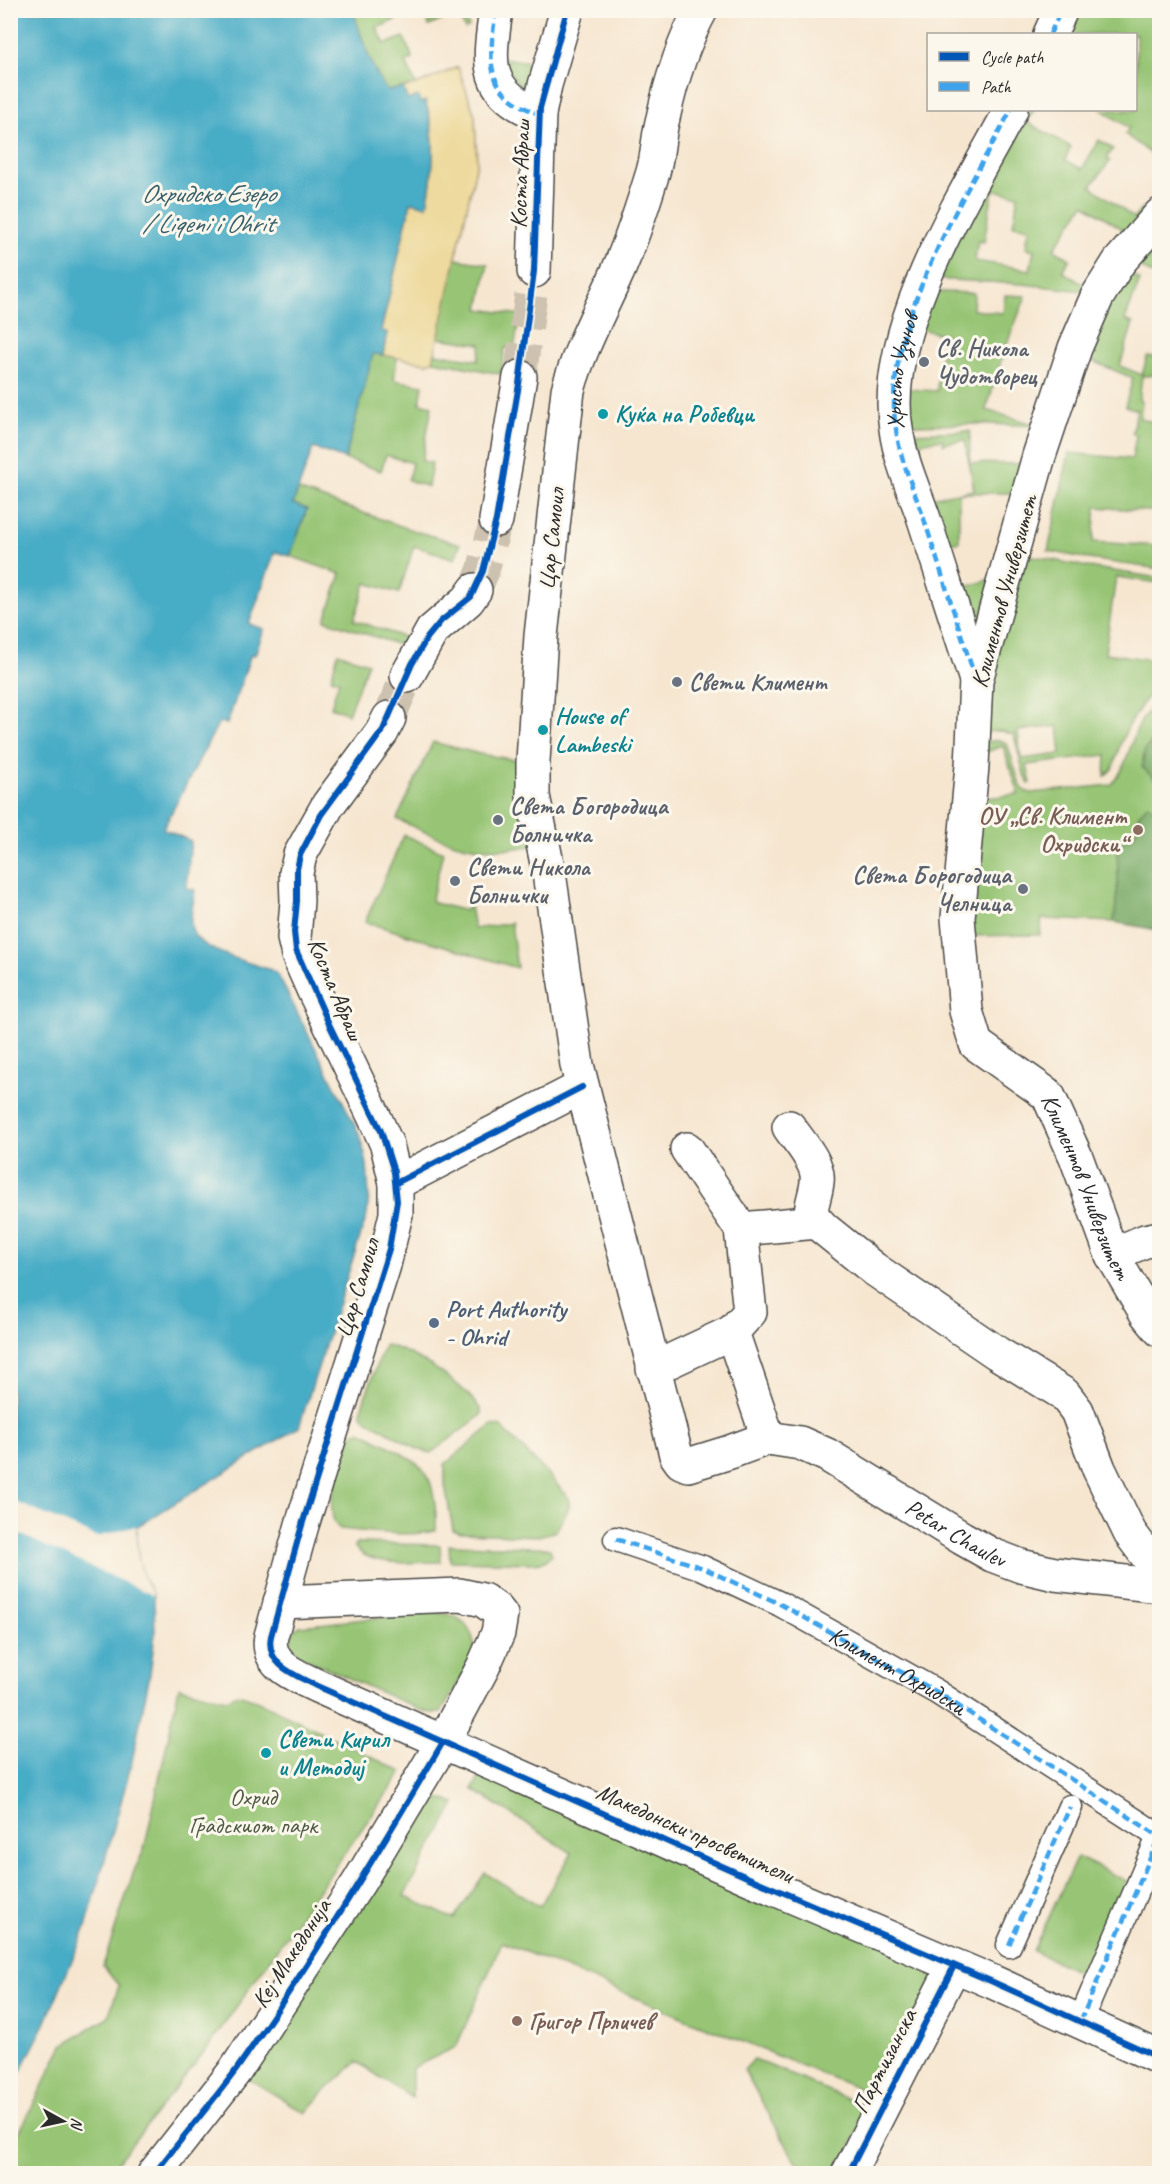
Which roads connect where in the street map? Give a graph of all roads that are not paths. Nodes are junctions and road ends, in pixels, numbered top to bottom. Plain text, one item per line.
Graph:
1 (496, 10) edge
2 (567, 10) edge
3 (701, 10) edge
4 (1061, 10) edge
5 (1050, 33) edge
6 (1010, 111) edge
7 (539, 114) junction
8 (1160, 215) edge
9 (534, 271) tunnel mouth
10 (520, 377) tunnel mouth
11 (496, 520) tunnel mouth
12 (475, 590) tunnel mouth
13 (407, 676) tunnel mouth
14 (976, 680) junction
15 (389, 718) tunnel mouth
16 (582, 1087) junction
17 (789, 1127) dead end
18 (687, 1149) dead end
19 (396, 1183) junction
20 (817, 1222) junction
21 (741, 1229) junction
22 (1160, 1238) edge
23 (1112, 1255) junction
24 (1160, 1330) edge
25 (732, 1332) junction
26 (653, 1369) junction
27 (768, 1438) junction
28 (676, 1455) joint
29 (616, 1539) dead end
30 (1160, 1573) edge
31 (1160, 1586) edge
32 (280, 1602) junction
33 (443, 1742) junction
34 (1070, 1807) dead end
35 (1159, 1837) edge
36 (1009, 1945) dead end
37 (954, 1966) junction
38 (1080, 2022) junction
39 (1160, 2058) edge
40 (154, 2174) edge
41 (848, 2174) edge

1 - 7 street, Коста Абраш
2 - 7 street, Коста Абраш
3 - 16 street, Цар Самоил
4 - 5 street
6 - 14 street, Христо Узунов
7 - 9 street, Коста Абраш
8 - 14 street, Климентов Универзитет
10 - 11 street
12 - 13 street
14 - 23 street, Климентов Универзитет
15 - 19 street, Коста Абраш
16 - 19 street
16 - 26 street, Цар Самоил
17 - 20 street
18 - 21 street
19 - 32 street, Цар Самоил
20 - 21 street
20 - 30 street
21 - 25 street
22 - 23 street
23 - 24 street, Климентов Универзитет
25 - 26 street
25 - 27 street
26 - 28 street, Цар Самоил
27 - 28 street, Petar Chaulev
27 - 31 street, Petar Chaulev
29 - 35 street, Климент Охридски
32 - 33 street, Македонски просветители
32 - 33 street
33 - 37 street, Македонски просветители
33 - 40 street, Кеј Македонија
34 - 36 street
35 - 38 street
37 - 38 street, Македонски просветители
37 - 41 street, Партизанска
38 - 39 street, Македонски просветители

